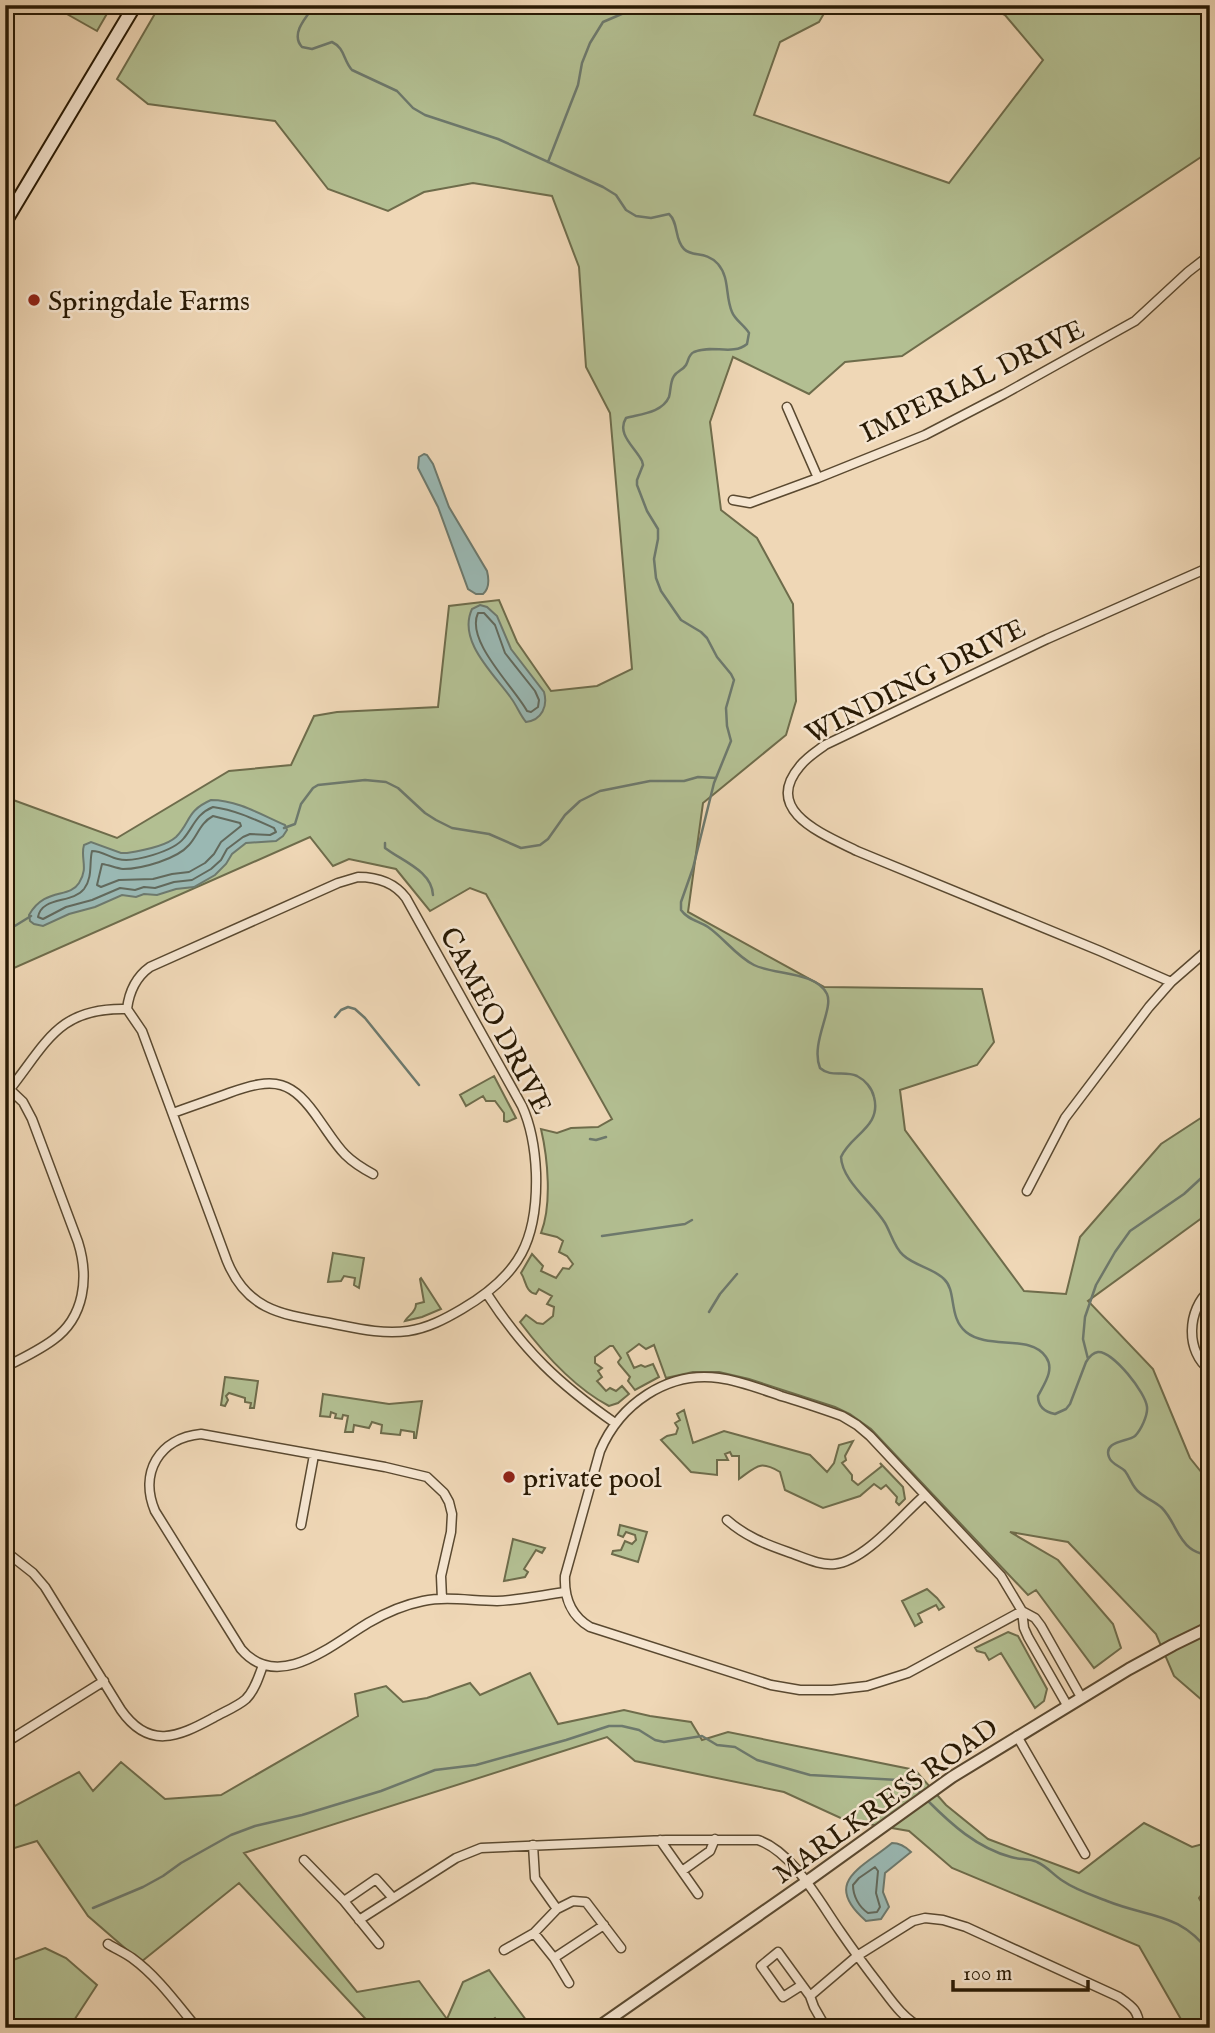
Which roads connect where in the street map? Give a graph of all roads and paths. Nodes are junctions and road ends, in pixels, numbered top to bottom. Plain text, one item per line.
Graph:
1 (135, 5) edge
2 (5, 222) edge
3 (1210, 255) edge
4 (787, 407) dead end
5 (818, 478) junction
6 (733, 500) dead end
7 (1210, 567) edge
8 (1210, 948) edge
9 (1171, 982) junction
10 (127, 1009) junction
11 (8, 1087) edge
12 (173, 1112) junction
13 (373, 1174) dead end
14 (1027, 1192) dead end
15 (1210, 1290) edge
16 (486, 1294) junction
17 (5, 1367) edge
18 (1210, 1370) edge
19 (615, 1423) junction
20 (314, 1455) junction
21 (924, 1496) junction
22 (727, 1520) dead end
23 (302, 1525) dead end
24 (5, 1551) edge
25 (566, 1592) junction
26 (442, 1599) junction
27 (1023, 1611) junction
28 (1210, 1627) edge
29 (263, 1665) junction
30 (104, 1681) junction
31 (1081, 1697) junction
32 (1067, 1705) junction
33 (1017, 1736) junction
34 (5, 1743) edge
35 (715, 1839) junction
36 (660, 1840) junction
37 (533, 1844) junction
38 (1085, 1854) dead end
39 (304, 1860) dead end
40 (682, 1871) junction
41 (806, 1882) junction
42 (698, 1894) dead end
43 (393, 1898) junction
44 (344, 1901) junction
45 (557, 1909) junction
46 (359, 1920) junction
47 (604, 1925) junction
48 (534, 1933) junction
49 (108, 1944) dead end
50 (379, 1944) dead end
51 (621, 1948) dead end
52 (504, 1950) dead end
53 (857, 1956) junction
54 (554, 1958) junction
55 (569, 1983) dead end
56 (802, 1985) junction
57 (810, 1996) junction
58 (197, 2028) edge
59 (597, 2028) edge
60 (826, 2028) edge
61 (922, 2028) edge
62 (1139, 2028) edge

1 - 2 main road
3 - 5 street, IMPERIAL DRIVE
4 - 5 street
5 - 6 street, IMPERIAL DRIVE
7 - 9 street, WINDING DRIVE
8 - 9 street
9 - 14 street
10 - 11 street
10 - 12 street, CAMEO DRIVE
10 - 16 street, CAMEO DRIVE
11 - 17 street
12 - 13 street
12 - 16 street, CAMEO DRIVE
15 - 18 street
16 - 19 street
19 - 21 street
19 - 25 street
20 - 23 street
20 - 26 street
20 - 29 street
21 - 22 street
21 - 27 street
24 - 30 street
25 - 26 street
25 - 27 street
26 - 29 street
27 - 31 street
27 - 32 street
28 - 31 street, MARLKRESS ROAD
29 - 30 street
30 - 34 street
31 - 32 street, MARLKRESS ROAD
32 - 33 street, MARLKRESS ROAD
33 - 38 street
33 - 41 street, MARLKRESS ROAD
35 - 36 street
35 - 40 street
35 - 41 street
36 - 37 street
36 - 40 street
37 - 43 street
37 - 45 street
39 - 44 street
40 - 42 street
41 - 53 street
41 - 59 street, MARLKRESS ROAD
43 - 44 street
43 - 46 street
44 - 46 street
45 - 47 street
45 - 48 street
46 - 50 street
47 - 51 street
47 - 54 street
48 - 52 street
48 - 54 street
49 - 58 street
53 - 57 street
53 - 61 street
53 - 62 street
54 - 55 street
56 - 56 street
56 - 57 street
57 - 60 street

